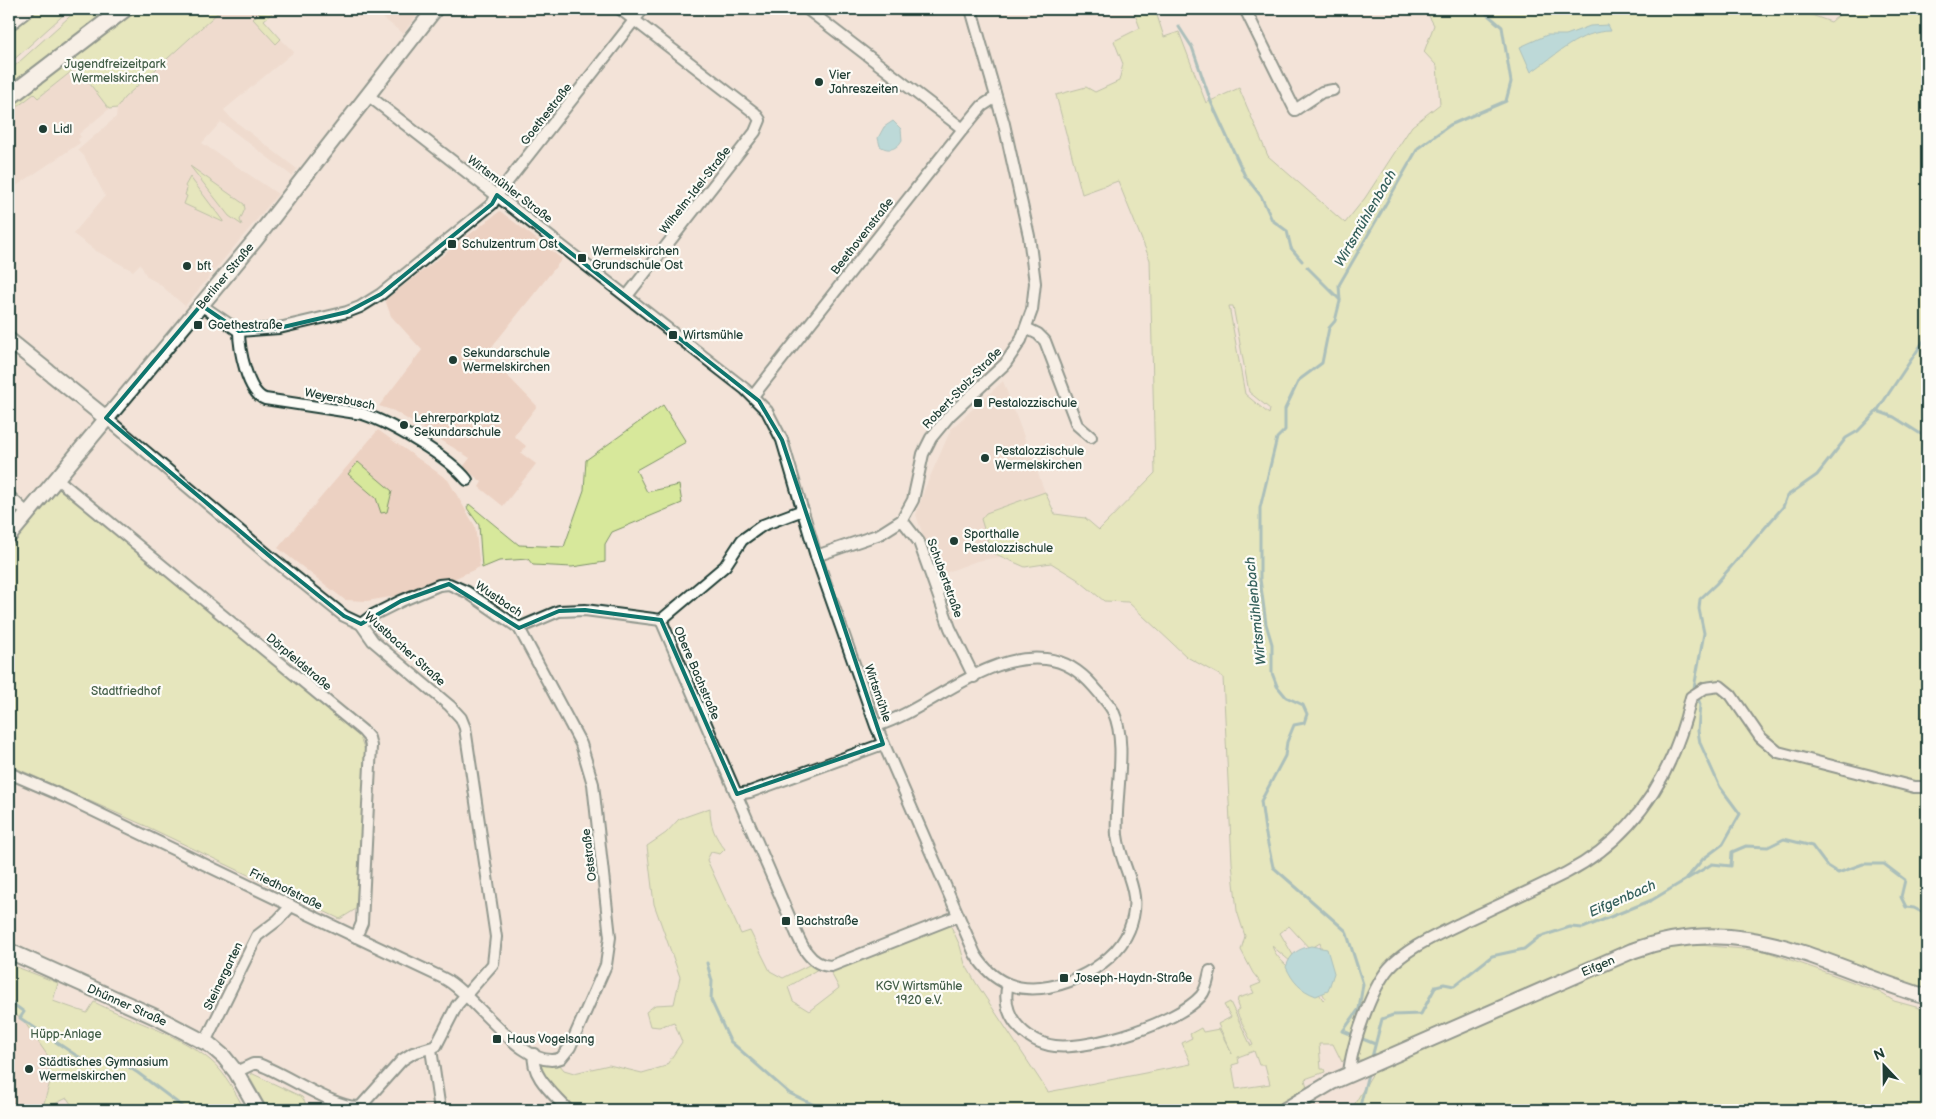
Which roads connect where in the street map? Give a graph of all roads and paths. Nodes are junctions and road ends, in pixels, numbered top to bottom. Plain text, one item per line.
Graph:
1 (28, 9) edge
2 (124, 9) edge
3 (435, 9) edge
4 (620, 9) edge
5 (643, 9) edge
6 (808, 9) edge
7 (971, 9) edge
8 (1245, 9) edge
9 (634, 20) junction
10 (9, 23) edge
11 (1332, 90) dead end
12 (369, 96) junction
13 (9, 97) edge
14 (996, 97) junction
15 (963, 129) junction
16 (498, 195) junction
17 (628, 296) junction
18 (201, 305) junction
19 (1026, 328) junction
20 (239, 331) junction
21 (9, 340) edge
22 (754, 396) junction
23 (106, 418) junction
24 (1091, 437) dead end
25 (56, 478) junction
26 (467, 480) dead end
27 (9, 496) edge
28 (802, 510) junction
29 (28, 514) junction
30 (902, 520) junction
31 (9, 536) edge
32 (816, 556) junction
33 (661, 620) junction
34 (361, 624) junction
35 (519, 628) junction
36 (974, 677) junction
37 (876, 726) junction
38 (883, 744) junction
39 (9, 773) edge
40 (1927, 787) edge
41 (737, 794) junction
42 (291, 906) junction
43 (958, 916) junction
44 (356, 937) junction
45 (9, 951) edge
46 (1210, 971) dead end
47 (1008, 984) junction
48 (466, 994) junction
49 (1927, 997) edge
50 (205, 1042) junction
51 (431, 1049) junction
52 (534, 1054) junction
53 (236, 1072) junction
54 (1352, 1073) junction
55 (258, 1110) edge
56 (440, 1110) edge
57 (568, 1110) edge
58 (1285, 1110) edge

1 - 10 main road
2 - 13 main road
3 - 12 main road, Berliner Straße
4 - 9 street
5 - 9 street, Goethestraße
6 - 15 street
7 - 14 street, Robert-Stolz-Straße
8 - 11 street
9 - 16 street, Goethestraße
9 - 17 street, Wilhelm-Idel-Straße
12 - 16 street, Wirtsmühler Straße
12 - 18 main road, Berliner Straße
14 - 15 street, Beethovenstraße
14 - 19 street, Robert-Stolz-Straße
15 - 22 street, Beethovenstraße
16 - 17 street, Wirtsmühler Straße
16 - 20 street, Goethestraße
17 - 22 street, Wirtsmühler Straße
18 - 20 street
18 - 23 main road, Berliner Straße
19 - 24 street
19 - 30 street, Robert-Stolz-Straße
20 - 26 street, Weyersbusch
21 - 23 main road
22 - 28 street, Wirtsmühle
23 - 25 main road, Berliner Straße
23 - 34 street, Wustbacher Straße
25 - 29 main road, Berliner Straße
25 - 44 street, Dörpfeldstraße
27 - 29 street
28 - 32 street, Wirtsmühle
28 - 33 street, Obere Bachstraße
29 - 31 main road, Berliner Straße
30 - 32 street
30 - 36 street, Schubertstraße
32 - 37 street, Wirtsmühle
33 - 35 street, Wustbach
33 - 41 street, Obere Bachstraße
34 - 35 street, Wustbach
34 - 48 street, Wustbacher Straße
35 - 52 street, Oststraße
36 - 37 street
36 - 47 street
37 - 38 street, Wirtsmühle
38 - 41 street
38 - 43 street, Wirtsmühle
39 - 42 street, Friedhofstraße
40 - 54 street
41 - 43 street
42 - 44 street, Friedhofstraße
42 - 50 street, Steinergarten
43 - 47 street, Wirtsmühle
44 - 48 street, Friedhofstraße
45 - 50 main road, Dhünner Straße
46 - 47 street
48 - 51 street, Wustbacher Straße
48 - 52 street, Friedhofstraße
49 - 54 main road, Eifgen
50 - 53 main road, Dhünner Straße
51 - 53 street
51 - 56 street
52 - 57 street
53 - 55 main road, Dhünner Straße
54 - 58 main road, Eifgen

